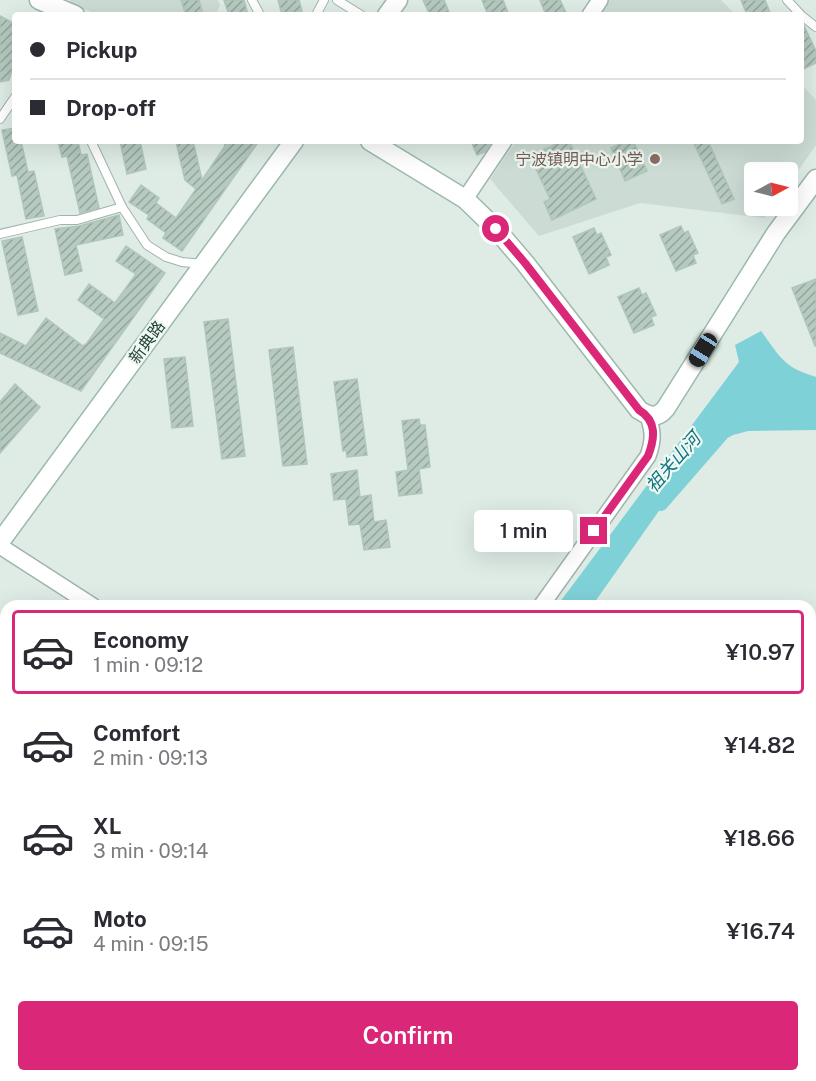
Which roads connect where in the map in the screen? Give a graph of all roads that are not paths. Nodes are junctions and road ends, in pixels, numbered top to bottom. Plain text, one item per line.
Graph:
1 (39, 0) edge
2 (337, 0) edge
3 (787, 0) edge
4 (57, 8) edge
5 (356, 12) edge
6 (798, 12) edge
7 (804, 18) edge
8 (816, 27) edge
9 (12, 101) edge
10 (0, 119) edge
11 (92, 144) edge
12 (292, 144) edge
13 (375, 144) edge
14 (502, 144) edge
15 (816, 179) edge
16 (465, 198) junction
17 (122, 207) junction
18 (0, 234) edge
19 (204, 264) junction
20 (648, 416) junction
21 (0, 544) edge
22 (84, 600) edge
23 (545, 600) edge

1 - 4 street
2 - 5 lane
3 - 6 lane
7 - 8 lane
9 - 10 lane
11 - 17 lane
12 - 19 street, 新典路
13 - 16 street
14 - 16 street
15 - 20 street
16 - 20 street
17 - 18 lane
17 - 19 lane
19 - 21 street, 新典路
20 - 23 street
21 - 22 street

